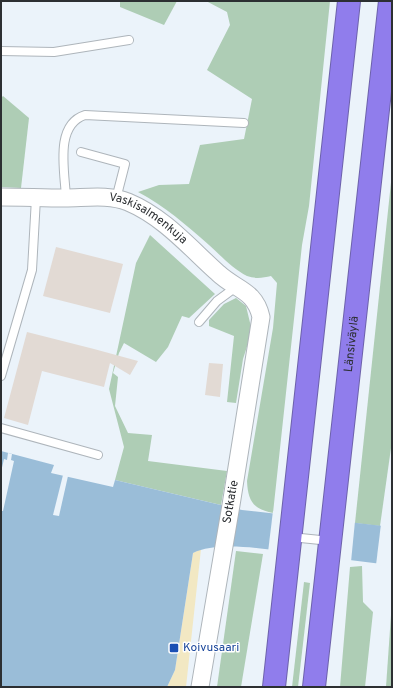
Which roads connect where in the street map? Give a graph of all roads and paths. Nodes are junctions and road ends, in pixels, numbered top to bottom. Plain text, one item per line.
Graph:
1 (349, 1) edge
2 (390, 1) edge
3 (129, 40) dead end
4 (1, 51) edge
5 (244, 123) dead end
6 (80, 152) dead end
7 (1, 197) edge
8 (36, 198) junction
9 (66, 198) junction
10 (116, 199) junction
11 (236, 287) junction
12 (261, 317) joint
13 (199, 322) dead end
14 (1, 376) edge
15 (1, 428) edge
16 (98, 455) dead end
17 (291, 537) junction
18 (330, 541) junction
19 (280, 639) junction
20 (200, 687) edge
21 (262, 687) edge
22 (274, 687) edge
23 (314, 687) edge

1 - 17 highway
2 - 18 highway, Länsiväylä
3 - 4 lane
5 - 9 lane
6 - 10 lane
7 - 8 street, Vaskisalmenkuja
8 - 9 street, Vaskisalmenkuja
8 - 14 lane
9 - 10 street, Vaskisalmenkuja
10 - 11 street, Vaskisalmenkuja
11 - 12 street, Vaskisalmenkuja
11 - 13 lane
12 - 20 street, Sotkatie
15 - 16 lane
17 - 18 lane
17 - 19 highway
18 - 23 highway, Länsiväylä
19 - 21 highway
19 - 22 highway

